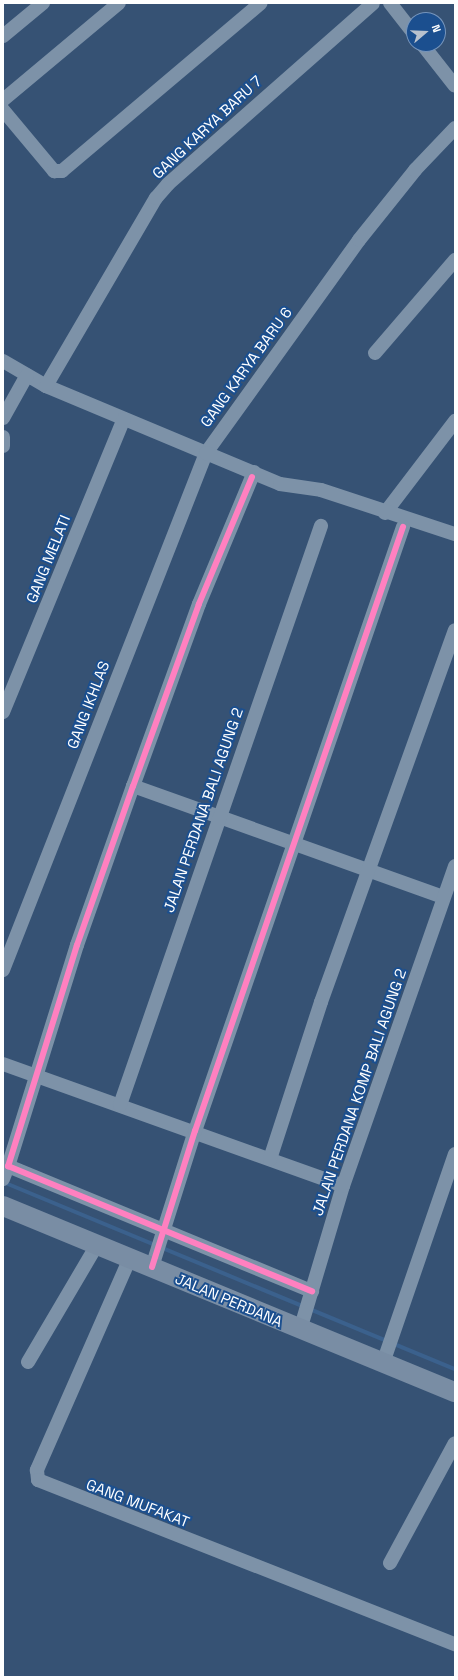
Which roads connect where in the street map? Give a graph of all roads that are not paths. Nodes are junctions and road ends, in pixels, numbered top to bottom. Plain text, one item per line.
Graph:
1 (43, 3) edge
2 (119, 3) edge
3 (261, 3) edge
4 (373, 3) edge
5 (390, 3) edge
6 (406, 24) edge
7 (3, 36) edge
8 (428, 52) edge
9 (455, 86) edge
10 (3, 100) edge
11 (3, 110) edge
12 (455, 128) edge
13 (455, 260) edge
14 (375, 353) dead end
15 (3, 361) edge
16 (27, 375) junction
17 (46, 386) junction
18 (3, 418) edge
19 (124, 419) junction
20 (455, 421) edge
21 (3, 437) edge
22 (3, 446) edge
23 (206, 453) junction
24 (253, 475) junction
25 (385, 513) junction
26 (321, 526) dead end
27 (403, 527) dead end
28 (455, 534) edge
29 (455, 630) edge
30 (3, 712) edge
31 (133, 786) junction
32 (220, 818) junction
33 (294, 845) junction
34 (455, 866) edge
35 (369, 872) junction
36 (443, 897) junction
37 (3, 970) edge
38 (3, 1064) edge
39 (35, 1075) junction
40 (120, 1105) junction
41 (195, 1131) junction
42 (455, 1154) edge
43 (270, 1159) junction
44 (6, 1172) edge
45 (343, 1186) junction
46 (3, 1206) edge
47 (164, 1234) junction
48 (97, 1245) junction
49 (130, 1258) junction
50 (153, 1265) junction
51 (311, 1294) junction
52 (301, 1325) junction
53 (384, 1358) junction
54 (28, 1362) dead end
55 (455, 1392) edge
56 (455, 1443) edge
57 (390, 1563) dead end
58 (455, 1644) edge

1 - 7 street
2 - 10 street
3 - 11 street
4 - 17 street, GANG KARYA BARU 7
5 - 6 street
8 - 9 street
12 - 23 street, GANG KARYA BARU 6
13 - 14 street
15 - 16 street, GANG KARYA BARU 6
16 - 17 street, GANG KARYA BARU 6
16 - 18 street
17 - 19 street, GANG KARYA BARU 6
19 - 23 street, GANG KARYA BARU 6
19 - 30 street, GANG MELATI
20 - 25 street
21 - 22 street
23 - 24 street
23 - 37 street, GANG IKHLAS
24 - 25 street
24 - 31 street
25 - 28 street
26 - 32 street, JALAN PERDANA BALI AGUNG 2
27 - 33 street
29 - 35 street
31 - 32 street
31 - 39 street
32 - 33 street
32 - 40 street, JALAN PERDANA BALI AGUNG 2
33 - 35 street
33 - 41 street
34 - 36 street, JALAN PERDANA KOMP BALI AGUNG 2
35 - 36 street
35 - 43 street
36 - 45 street, JALAN PERDANA KOMP BALI AGUNG 2
38 - 39 street
39 - 40 street
39 - 44 street
40 - 41 street
41 - 43 street
41 - 47 street
42 - 53 street
43 - 45 street
44 - 47 street
45 - 51 street, JALAN PERDANA KOMP BALI AGUNG 2
46 - 48 street, JALAN PERDANA
47 - 50 street
47 - 51 street
48 - 49 street, JALAN PERDANA
48 - 54 street
49 - 50 street, JALAN PERDANA
49 - 58 street, GANG MUFAKAT
50 - 52 street, JALAN PERDANA
51 - 52 street, JALAN PERDANA KOMP BALI AGUNG 2
52 - 53 street, JALAN PERDANA
53 - 55 street, JALAN PERDANA
56 - 57 street

